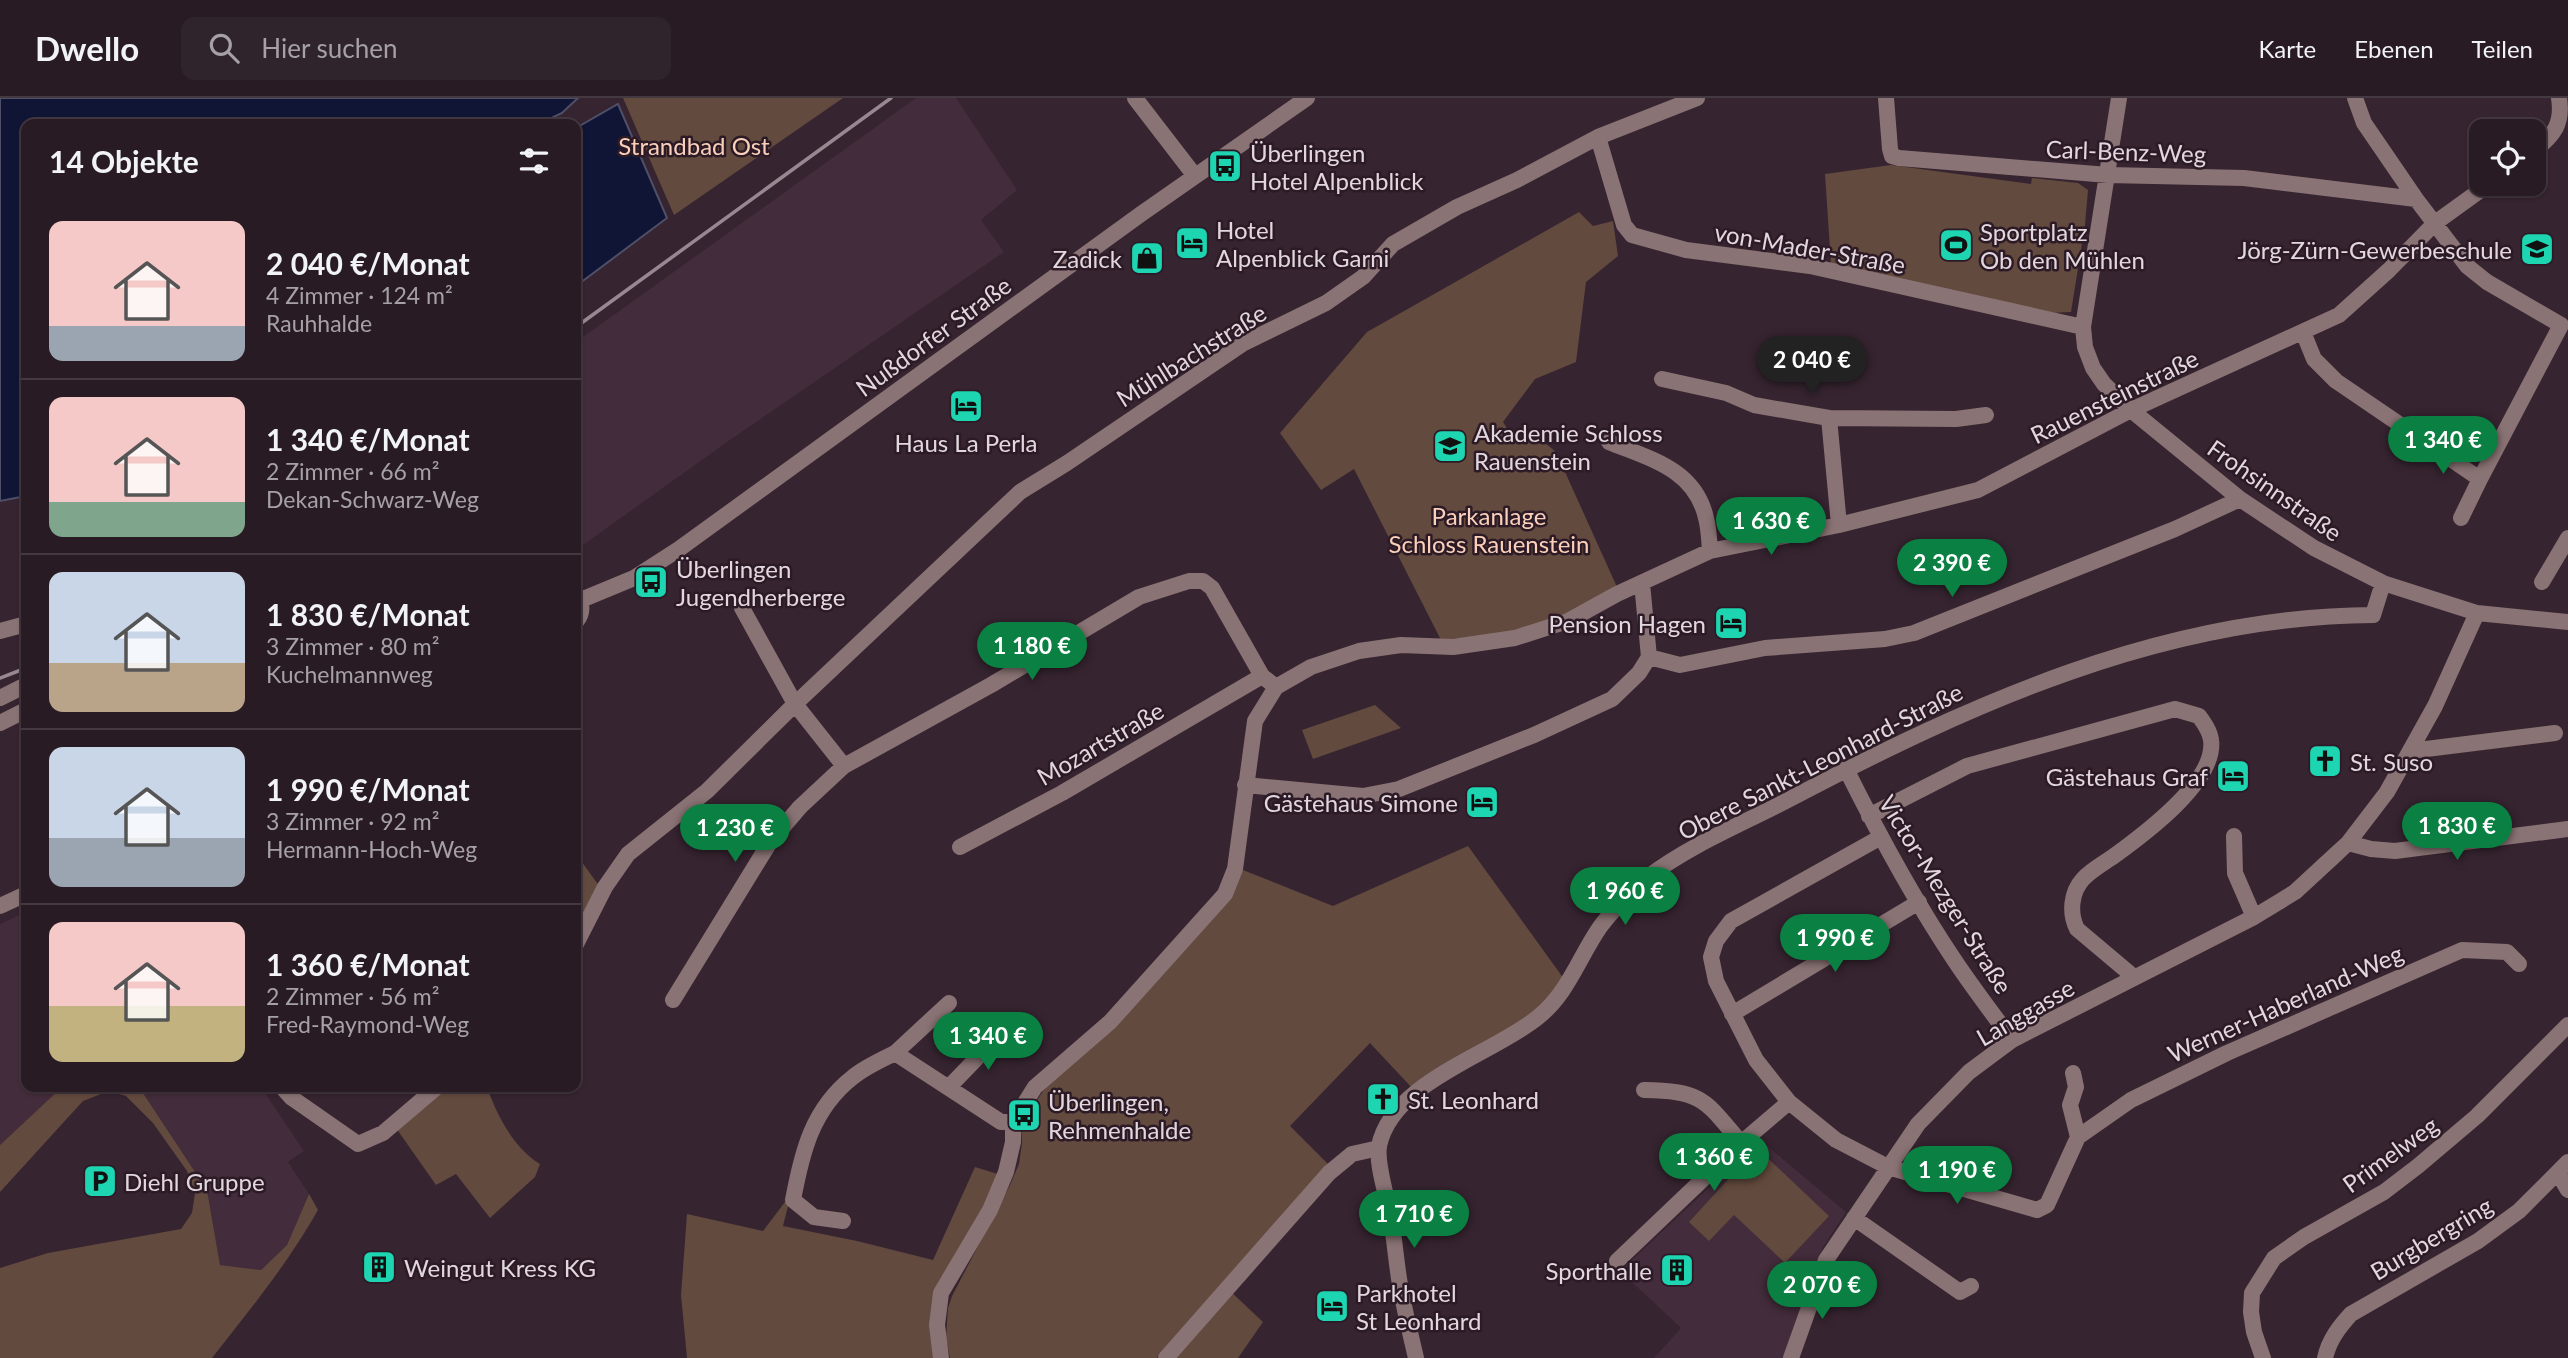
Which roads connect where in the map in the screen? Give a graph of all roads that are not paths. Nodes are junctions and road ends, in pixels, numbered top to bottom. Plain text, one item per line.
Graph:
1 (1135, 98) edge
2 (1307, 98) edge
3 (1697, 98) edge
4 (1886, 98) edge
5 (2119, 98) edge
6 (2355, 98) edge
7 (2559, 98) edge
8 (1598, 137) junction
9 (2546, 140) edge
10 (2108, 175) junction
11 (1195, 176) junction
12 (2472, 196) edge
13 (2416, 199) junction
14 (2435, 223) junction
15 (2083, 327) junction
16 (2303, 332) junction
17 (1662, 379) dead end
18 (2131, 410) junction
19 (1986, 415) dead end
20 (1829, 418) junction
21 (1609, 442) dead end
22 (2480, 479) junction
23 (2241, 499) junction
24 (2461, 518) dead end
25 (1839, 525) junction
26 (2568, 538) edge
27 (1710, 551) junction
28 (2542, 582) dead end
29 (1642, 583) junction
30 (2383, 583) junction
31 (581, 596) edge
32 (742, 608) dead end
33 (2477, 614) junction
34 (2568, 622) edge
35 (21, 625) edge
36 (0, 631) edge
37 (1649, 657) junction
38 (1262, 676) junction
39 (1276, 687) junction
40 (21, 688) edge
41 (0, 698) edge
42 (795, 704) junction
43 (21, 712) edge
44 (0, 723) edge
45 (2555, 733) dead end
46 (2410, 751) junction
47 (844, 766) junction
48 (1846, 769) junction
49 (1245, 785) junction
50 (1869, 816) junction
51 (2568, 829) edge
52 (2234, 836) dead end
53 (1881, 837) junction
54 (2348, 843) junction
55 (960, 848) dead end
56 (21, 896) edge
57 (1919, 902) junction
58 (0, 906) edge
59 (2255, 917) junction
60 (581, 934) edge
61 (2519, 964) dead end
62 (2134, 977) junction
63 (673, 1000) dead end
64 (949, 1003) dead end
65 (1732, 1014) junction
66 (2568, 1025) edge
67 (1001, 1032) dead end
68 (2012, 1040) junction
69 (895, 1053) junction
70 (2073, 1073) dead end
71 (949, 1087) junction
72 (1644, 1090) dead end
73 (287, 1092) edge
74 (431, 1092) edge
75 (1789, 1102) junction
76 (1013, 1122) junction
77 (2078, 1138) junction
78 (1741, 1143) junction
79 (1379, 1148) junction
80 (1888, 1167) junction
81 (2563, 1167) edge
82 (2568, 1190) edge
83 (1854, 1217) junction
84 (843, 1221) dead end
85 (1617, 1261) dead end
86 (1971, 1286) dead end
87 (941, 1358) edge
88 (1166, 1358) edge
89 (1416, 1358) edge
90 (1791, 1358) edge
91 (2263, 1358) edge
92 (2325, 1358) edge

1 - 11 street
2 - 11 street, Nußdorfer Straße
3 - 8 street, Mühlbachstraße
4 - 10 street, Carl-Benz-Weg
5 - 10 street
6 - 13 street
7 - 9 street
8 - 15 street, von-Mader-Straße
8 - 42 street, Mühlbachstraße
10 - 13 street, Carl-Benz-Weg
10 - 15 street
11 - 31 street, Nußdorfer Straße
12 - 14 street, Rauensteinstraße
13 - 14 street
14 - 16 street, Rauensteinstraße
14 - 22 street
15 - 18 street, Frohsinnstraße
16 - 18 street, Rauensteinstraße
16 - 22 street
17 - 20 street
18 - 23 street, Frohsinnstraße
18 - 25 street, Rauensteinstraße
19 - 20 street
20 - 25 street
21 - 27 street
22 - 24 street
23 - 30 street, Frohsinnstraße
23 - 37 street
25 - 27 street, Rauensteinstraße
26 - 28 street
27 - 29 street, Rauensteinstraße
29 - 37 street
29 - 39 street, Rauensteinstraße
30 - 33 street, Frohsinnstraße
30 - 48 street, Obere Sankt-Leonhard-Straße
32 - 42 street
33 - 34 street, Frohsinnstraße
33 - 46 street, Langgasse
35 - 36 street
37 - 49 street
38 - 39 street
38 - 47 street
38 - 55 street, Mozartstraße
39 - 49 street, Rauensteinstraße
40 - 41 street
42 - 47 street
42 - 60 street, Mühlbachstraße
43 - 44 street
45 - 46 street
46 - 54 street, Langgasse
47 - 63 street
48 - 50 street, Victor-Mezger-Straße
48 - 79 street, Obere Sankt-Leonhard-Straße
49 - 76 street, Rauensteinstraße
50 - 53 street, Victor-Mezger-Straße
50 - 62 street
51 - 54 street
52 - 59 street
53 - 57 street, Victor-Mezger-Straße
53 - 65 street
54 - 59 street, Langgasse
56 - 58 street
57 - 65 street
57 - 68 street, Victor-Mezger-Straße
59 - 62 street, Langgasse
61 - 77 street, Werner-Haberland-Weg
62 - 68 street, Langgasse
64 - 69 street
65 - 75 street
66 - 91 street, Primelweg
67 - 71 street
68 - 80 street, Langgasse
69 - 71 street
69 - 84 street
70 - 77 street
71 - 76 street
72 - 78 street
73 - 74 street
75 - 78 street
75 - 80 street
76 - 87 street, Rauensteinstraße
77 - 80 street, Werner-Haberland-Weg
78 - 85 street
79 - 88 street
79 - 89 street
80 - 83 street, Langgasse
81 - 82 street
81 - 92 street, Burgbergring
83 - 86 street
83 - 90 street, Langgasse

